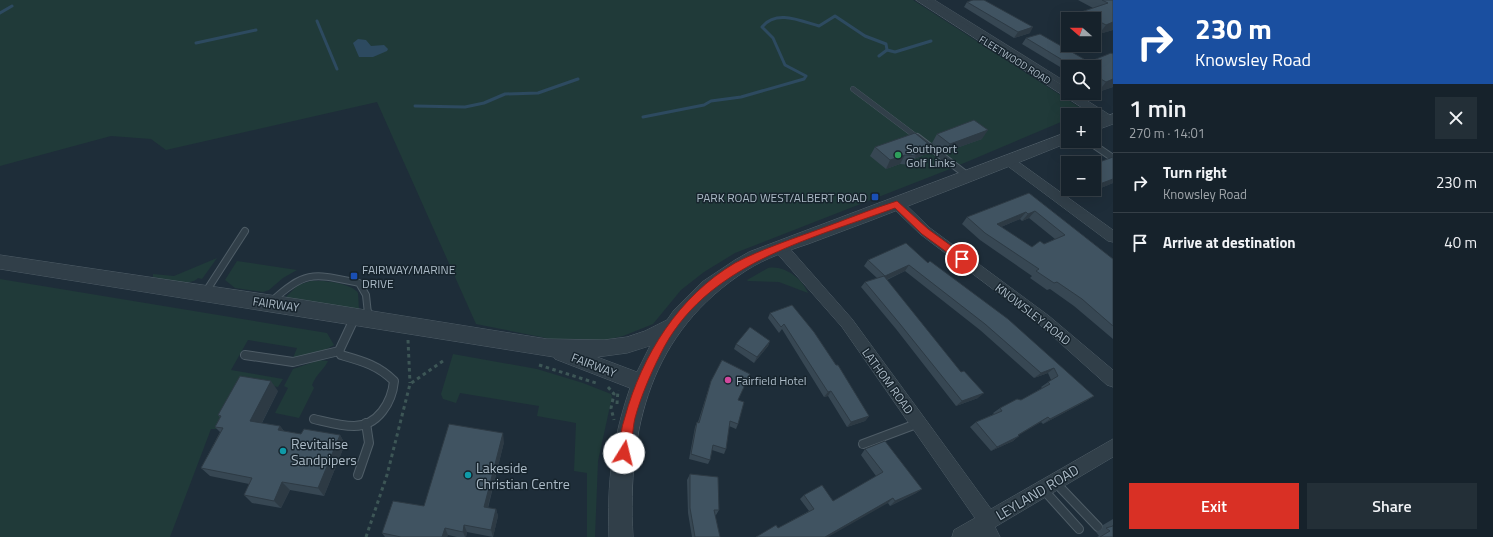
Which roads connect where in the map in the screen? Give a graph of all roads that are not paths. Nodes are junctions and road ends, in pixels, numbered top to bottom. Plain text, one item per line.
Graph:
1 (921, 0) edge
2 (930, 0) edge
3 (1061, 85) edge
4 (1061, 86) edge
5 (853, 88) dead end
6 (1083, 100) edge
7 (1112, 120) edge
8 (1101, 124) edge
9 (1061, 140) edge
10 (1098, 148) edge
11 (1113, 158) edge
12 (1009, 161) junction
13 (968, 176) junction
14 (897, 204) junction
15 (245, 231) dead end
16 (1113, 237) edge
17 (780, 247) junction
18 (1, 263) edge
19 (205, 293) junction
20 (270, 303) junction
21 (362, 318) junction
22 (673, 326) junction
23 (339, 351) junction
24 (245, 354) dead end
25 (543, 356) junction
26 (1113, 380) edge
27 (641, 383) junction
28 (314, 419) dead end
29 (366, 423) junction
30 (919, 423) junction
31 (863, 444) dead end
32 (1113, 447) edge
33 (358, 475) dead end
34 (1048, 485) junction
35 (987, 528) edge
36 (1098, 528) dead end
37 (1079, 529) dead end
38 (621, 537) edge
39 (961, 537) edge

1 - 4 street, FLEETWOOD ROAD
2 - 3 lane
5 - 13 lane
6 - 7 street, FLEETWOOD ROAD
7 - 8 street
9 - 12 street
10 - 11 lane
12 - 13 street
12 - 16 street
13 - 14 street
14 - 17 street
14 - 26 street, KNOWSLEY ROAD
15 - 19 lane
17 - 22 street
17 - 30 street, LATHOM ROAD
18 - 19 street, FAIRWAY
19 - 20 street, FAIRWAY
20 - 21 street, FAIRWAY
20 - 21 lane
21 - 23 lane
21 - 25 street, FAIRWAY
22 - 25 street, FAIRWAY
22 - 27 street
23 - 24 lane
23 - 29 lane
25 - 27 street, FAIRWAY
27 - 38 street
28 - 29 lane
29 - 33 lane
30 - 31 lane
30 - 35 street, LATHOM ROAD
32 - 34 street, LEYLAND ROAD
34 - 35 street, LEYLAND ROAD
34 - 36 lane
34 - 37 lane
35 - 39 street, LEYLAND ROAD

